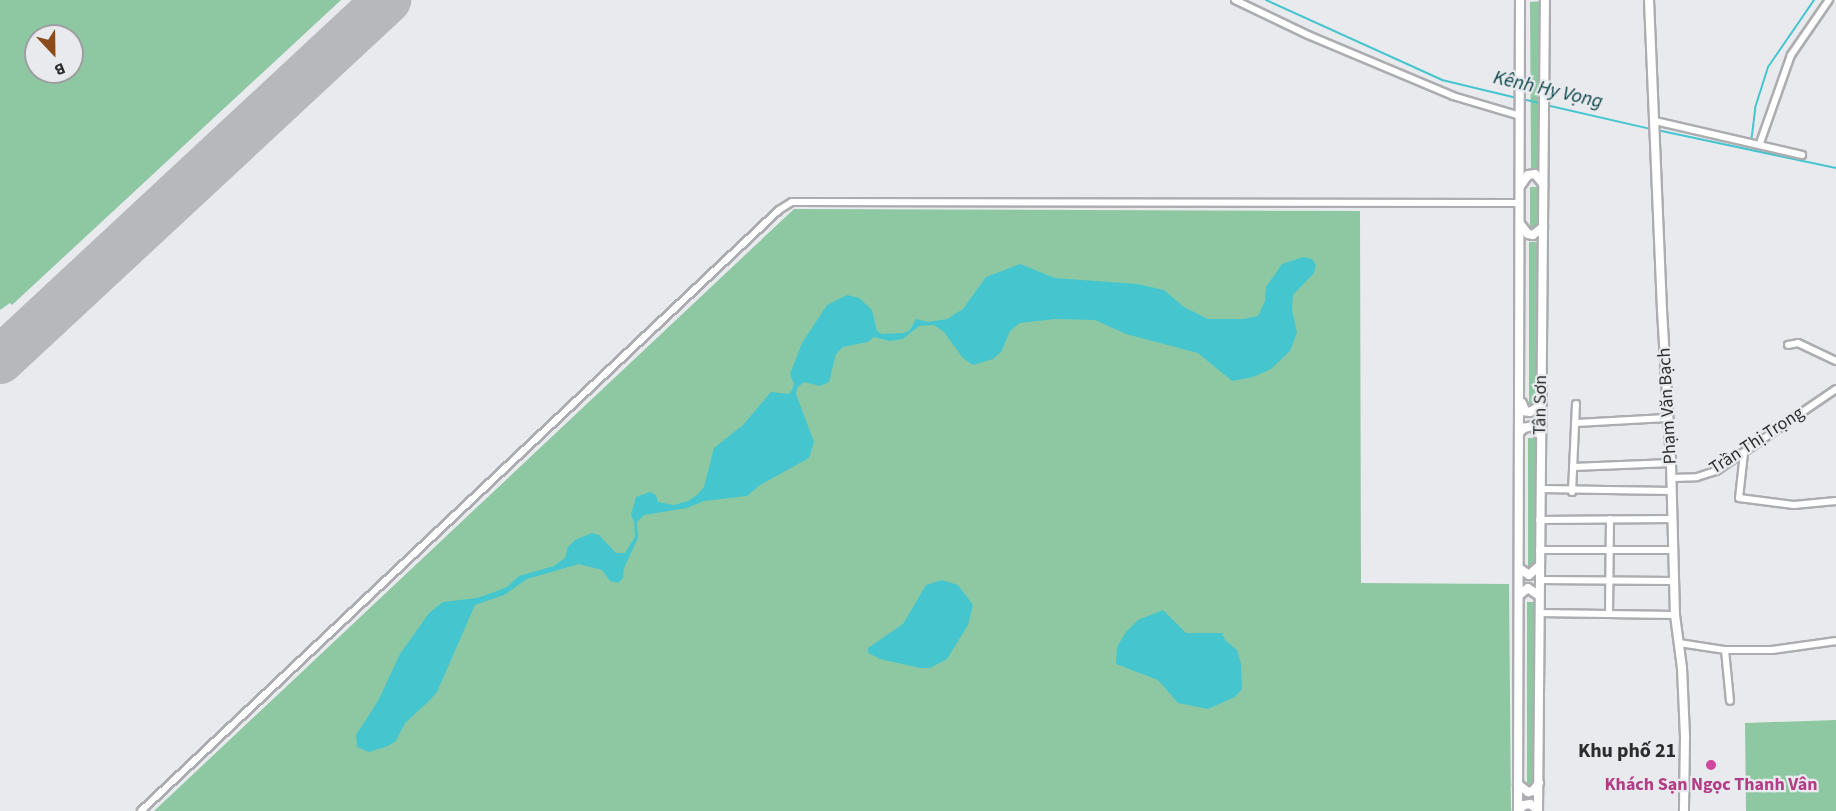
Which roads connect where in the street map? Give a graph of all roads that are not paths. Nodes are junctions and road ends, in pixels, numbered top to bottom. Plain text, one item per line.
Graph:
1 (1235, 0) edge
2 (1520, 0) edge
3 (1545, 0) edge
4 (1649, 0) edge
5 (1829, 0) edge
6 (1520, 115) junction
7 (1655, 121) junction
8 (1756, 143) junction
9 (1802, 155) dead end
10 (1544, 184) junction
11 (1520, 186) junction
12 (1520, 203) junction
13 (1520, 225) junction
14 (1543, 227) junction
15 (1788, 345) dead end
16 (1836, 361) edge
17 (1836, 389) edge
18 (1521, 400) junction
19 (1576, 404) dead end
20 (1541, 405) junction
21 (1668, 418) junction
22 (1575, 423) junction
23 (1521, 432) junction
24 (1540, 435) junction
25 (1744, 453) junction
26 (1671, 463) junction
27 (1573, 467) junction
28 (1672, 478) junction
29 (1540, 489) junction
30 (1671, 491) junction
31 (1572, 492) junction
32 (1836, 501) edge
33 (1610, 519) junction
34 (1673, 519) junction
35 (1539, 520) junction
36 (1539, 550) junction
37 (1610, 550) junction
38 (1672, 550) junction
39 (1539, 567) junction
40 (1519, 568) junction
41 (1539, 580) junction
42 (1610, 580) junction
43 (1674, 581) junction
44 (1519, 595) junction
45 (1538, 595) junction
46 (1539, 613) junction
47 (1609, 614) junction
48 (1675, 615) junction
49 (1836, 641) edge
50 (1679, 644) junction
51 (1725, 650) junction
52 (1730, 701) dead end
53 (1539, 783) junction
54 (1518, 784) junction
55 (1538, 810) edge
56 (141, 811) edge
57 (1518, 811) edge
58 (1684, 811) edge

1 - 6 street
2 - 6 street, Tân Sơn
3 - 10 street, Tân Sơn
4 - 7 street, Phạm Văn Bạch
5 - 8 street
6 - 11 street, Tân Sơn
7 - 8 street
7 - 21 street, Phạm Văn Bạch
8 - 9 street
10 - 11 street
10 - 14 street, Tân Sơn
11 - 12 street, Tân Sơn
12 - 13 street, Tân Sơn
12 - 56 street
13 - 14 street
13 - 18 street, Tân Sơn
14 - 20 street, Tân Sơn
15 - 16 street
17 - 25 street, Trần Thị Trọng
18 - 20 street
18 - 23 street, Tân Sơn
19 - 22 street
20 - 24 street, Tân Sơn
21 - 22 street
21 - 26 street, Phạm Văn Bạch
22 - 27 street
23 - 24 street
23 - 40 street, Tân Sơn
24 - 29 street, Tân Sơn
25 - 28 street, Trần Thị Trọng
25 - 32 street
26 - 27 street
26 - 28 street, Phạm Văn Bạch
27 - 31 street
28 - 30 street, Phạm Văn Bạch
29 - 31 street
29 - 35 street, Tân Sơn
30 - 31 street
30 - 34 street, Phạm Văn Bạch
33 - 34 street
33 - 35 street
33 - 37 street
34 - 38 street, Phạm Văn Bạch
35 - 36 street, Tân Sơn
36 - 37 street
36 - 39 street, Tân Sơn
37 - 38 street
37 - 42 street
38 - 43 street, Phạm Văn Bạch
39 - 40 street
39 - 41 street, Tân Sơn
40 - 44 street, Tân Sơn
41 - 42 street
41 - 45 street, Tân Sơn
42 - 43 street
42 - 47 street
43 - 48 street, Phạm Văn Bạch
44 - 45 street
44 - 54 street, Tân Sơn
45 - 46 street, Tân Sơn
46 - 47 street
46 - 53 street, Tân Sơn
47 - 48 street
48 - 50 street, Phạm Văn Bạch
49 - 51 street
50 - 51 street
50 - 58 street, Phạm Văn Bạch
51 - 52 street
53 - 54 street
53 - 55 street, Tân Sơn
54 - 57 street, Tân Sơn
55 - 57 street

